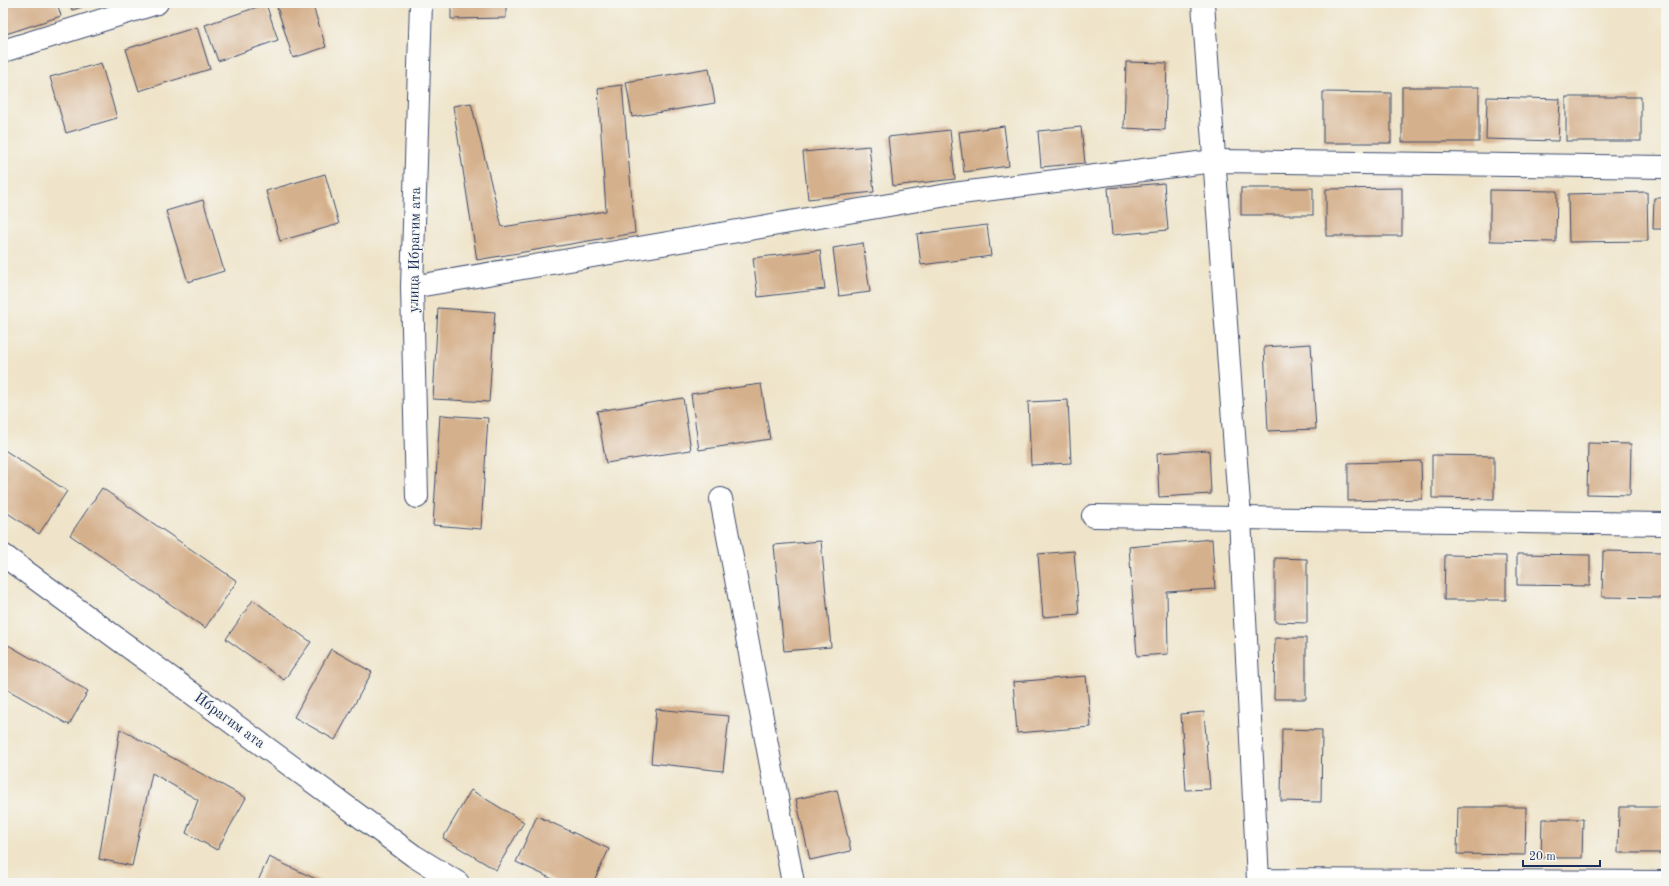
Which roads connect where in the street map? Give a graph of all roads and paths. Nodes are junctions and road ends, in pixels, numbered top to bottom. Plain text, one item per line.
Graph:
1 (157, 3) edge
2 (421, 3) edge
3 (1203, 3) edge
4 (3, 52) edge
5 (1214, 161) junction
6 (1666, 167) edge
7 (412, 287) junction
8 (417, 497) dead end
9 (721, 499) dead end
10 (1093, 516) dead end
11 (1240, 518) junction
12 (1666, 524) edge
13 (3, 555) edge
14 (1666, 882) edge
15 (458, 883) edge
16 (793, 883) edge

1 - 4 street
2 - 7 street, улица Ибрагим ата
3 - 5 street
5 - 6 street
5 - 7 street
5 - 11 street
7 - 8 street, улица Ибрагим ата
9 - 16 street
10 - 11 street
11 - 12 street
11 - 14 street
13 - 15 street, Ибрагим ата

